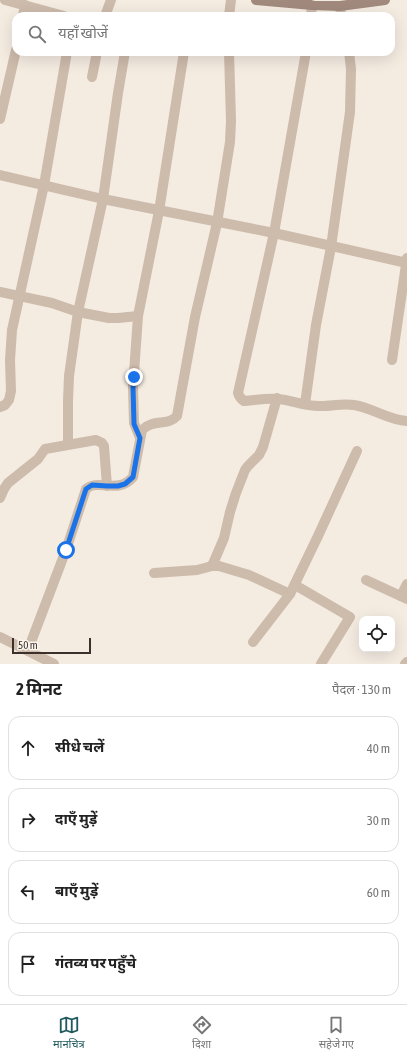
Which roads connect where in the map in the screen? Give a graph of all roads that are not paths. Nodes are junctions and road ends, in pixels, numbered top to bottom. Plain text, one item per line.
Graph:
1 (5, 0) edge
2 (231, 0) edge
3 (256, 0) edge
4 (385, 0) edge
5 (111, 1) edge
6 (25, 5) junction
7 (312, 5) junction
8 (341, 11) edge
9 (24, 12) edge
10 (50, 12) edge
11 (107, 12) edge
12 (230, 12) edge
13 (311, 12) edge
14 (15, 56) edge
15 (67, 56) edge
16 (96, 56) edge
17 (124, 56) edge
18 (183, 56) edge
19 (229, 56) edge
20 (305, 56) edge
21 (349, 56) edge
22 (92, 77) dead end
23 (0, 119) edge
24 (0, 175) edge
25 (44, 185) junction
26 (103, 199) junction
27 (159, 211) junction
28 (217, 223) junction
29 (274, 234) junction
30 (331, 246) junction
31 (407, 262) edge
32 (0, 292) edge
33 (20, 296) junction
34 (78, 312) junction
35 (138, 316) junction
36 (392, 360) dead end
37 (277, 398) junction
38 (305, 404) junction
39 (0, 407) edge
40 (407, 421) edge
41 (140, 438) junction
42 (68, 444) junction
43 (357, 451) dead end
44 (107, 486) junction
45 (0, 498) edge
46 (212, 566) junction
47 (154, 573) dead end
48 (366, 580) dead end
49 (407, 584) edge
50 (292, 590) junction
51 (404, 598) edge
52 (0, 637) edge
53 (253, 642) dead end
54 (28, 650) junction
55 (54, 664) edge
56 (321, 664) edge

1 - 6 street
2 - 12 street
3 - 7 street
4 - 8 street
5 - 11 street
6 - 9 street
6 - 10 street
7 - 8 street
7 - 13 street
14 - 23 street
15 - 25 street
16 - 22 street
17 - 26 street
18 - 27 street
19 - 28 street
20 - 29 street
21 - 30 street
24 - 25 street
25 - 26 street
25 - 33 street
26 - 27 street
26 - 34 street
27 - 28 street
27 - 35 street
28 - 29 street
28 - 41 street
29 - 30 street
29 - 37 street
30 - 31 street
30 - 38 street
31 - 36 street
32 - 33 street
33 - 34 street
33 - 39 street
34 - 35 street
34 - 42 street
35 - 41 street
37 - 38 street
37 - 46 street
38 - 40 street
41 - 44 street
42 - 44 street
42 - 45 street
43 - 50 street
44 - 54 street
46 - 47 street
46 - 50 street
48 - 51 street
49 - 51 street
50 - 53 street
50 - 56 street
52 - 54 street
54 - 55 street

